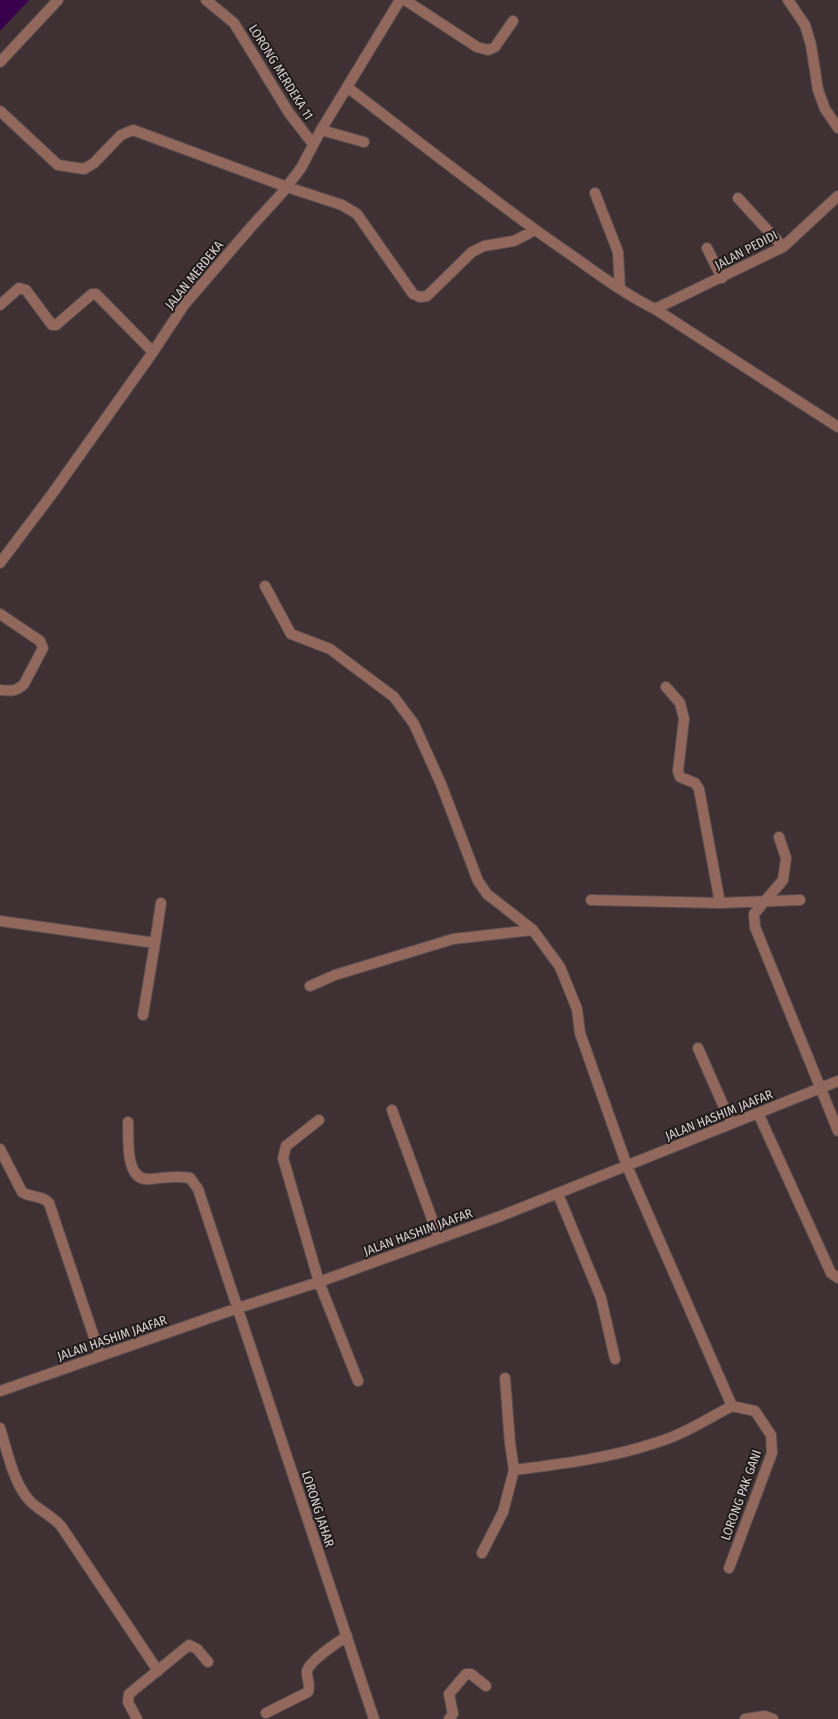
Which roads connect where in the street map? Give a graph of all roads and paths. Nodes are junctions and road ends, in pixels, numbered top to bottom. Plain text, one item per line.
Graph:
1 (58, 0) edge
2 (206, 0) edge
3 (400, 0) edge
4 (404, 0) edge
5 (788, 0) edge
6 (513, 21) dead end
7 (0, 62) edge
8 (347, 87) junction
9 (0, 111) edge
10 (838, 128) edge
11 (321, 130) junction
12 (364, 142) dead end
13 (313, 144) junction
14 (287, 187) junction
15 (594, 193) dead end
16 (838, 196) edge
17 (738, 198) dead end
18 (536, 230) junction
19 (782, 247) junction
20 (707, 248) dead end
21 (722, 278) junction
22 (620, 289) junction
23 (0, 305) edge
24 (655, 310) junction
25 (153, 352) junction
26 (838, 427) edge
27 (0, 563) edge
28 (265, 586) dead end
29 (0, 614) edge
30 (666, 686) dead end
31 (0, 690) edge
32 (779, 837) dead end
33 (591, 900) dead end
34 (800, 900) dead end
35 (763, 902) junction
36 (161, 903) dead end
37 (720, 903) junction
38 (0, 921) edge
39 (533, 930) junction
40 (155, 943) junction
41 (310, 986) dead end
42 (143, 1015) dead end
43 (698, 1048) dead end
44 (838, 1081) edge
45 (821, 1088) junction
46 (392, 1110) dead end
47 (758, 1113) junction
48 (319, 1120) dead end
49 (128, 1122) dead end
50 (731, 1123) junction
51 (838, 1131) edge
52 (0, 1148) edge
53 (628, 1166) junction
54 (558, 1194) junction
55 (439, 1238) junction
56 (838, 1278) edge
57 (319, 1282) junction
58 (238, 1308) junction
59 (100, 1356) junction
60 (615, 1359) dead end
61 (505, 1378) dead end
62 (358, 1381) dead end
63 (0, 1391) edge
64 (732, 1406) junction
65 (0, 1428) edge
66 (514, 1470) junction
67 (482, 1553) dead end
68 (729, 1568) dead end
69 (347, 1636) junction
70 (208, 1662) dead end
71 (158, 1671) junction
72 (486, 1686) dead end
73 (266, 1713) dead end
74 (137, 1719) edge
75 (374, 1719) edge
76 (449, 1719) edge
77 (745, 1719) edge
78 (773, 1719) edge

1 - 7 street
2 - 13 street, LORONG MERDEKA 11
3 - 8 street, JALAN MERDEKA
4 - 6 street
5 - 10 street
8 - 11 street, JALAN MERDEKA
8 - 18 street
9 - 14 street
11 - 12 street
11 - 13 street, JALAN MERDEKA
13 - 14 street, JALAN MERDEKA
14 - 18 street
14 - 25 street, JALAN MERDEKA
15 - 22 street
16 - 19 street, JALAN PEDIDI
17 - 19 street
18 - 22 street
19 - 21 street, JALAN PEDIDI
20 - 21 street
21 - 24 street, JALAN PEDIDI
22 - 24 street
23 - 25 street
24 - 26 street
25 - 27 street, JALAN MERDEKA
28 - 39 street
29 - 31 street
30 - 37 street
32 - 35 street
33 - 37 street
34 - 35 street
35 - 37 street
35 - 45 street
36 - 40 street
38 - 40 street
39 - 41 street
39 - 53 street
40 - 42 street
43 - 50 street
44 - 45 street, JALAN HASHIM JAAFAR
45 - 47 street, JALAN HASHIM JAAFAR
45 - 51 street
46 - 55 street
47 - 50 street, JALAN HASHIM JAAFAR
47 - 56 street
48 - 57 street
49 - 58 street, LORONG JAHAR
50 - 53 street, JALAN HASHIM JAAFAR
52 - 59 street
53 - 54 street, JALAN HASHIM JAAFAR
53 - 64 street
54 - 55 street, JALAN HASHIM JAAFAR
54 - 60 street
55 - 57 street, JALAN HASHIM JAAFAR
57 - 58 street, JALAN HASHIM JAAFAR
57 - 62 street
58 - 59 street, JALAN HASHIM JAAFAR
58 - 69 street, LORONG JAHAR
59 - 63 street, JALAN HASHIM JAAFAR
61 - 66 street
64 - 66 street
64 - 68 street, LORONG PAK GANI
65 - 71 street
66 - 67 street
69 - 73 street
69 - 75 street, LORONG JAHAR
70 - 71 street
71 - 74 street
72 - 76 street
77 - 78 street

